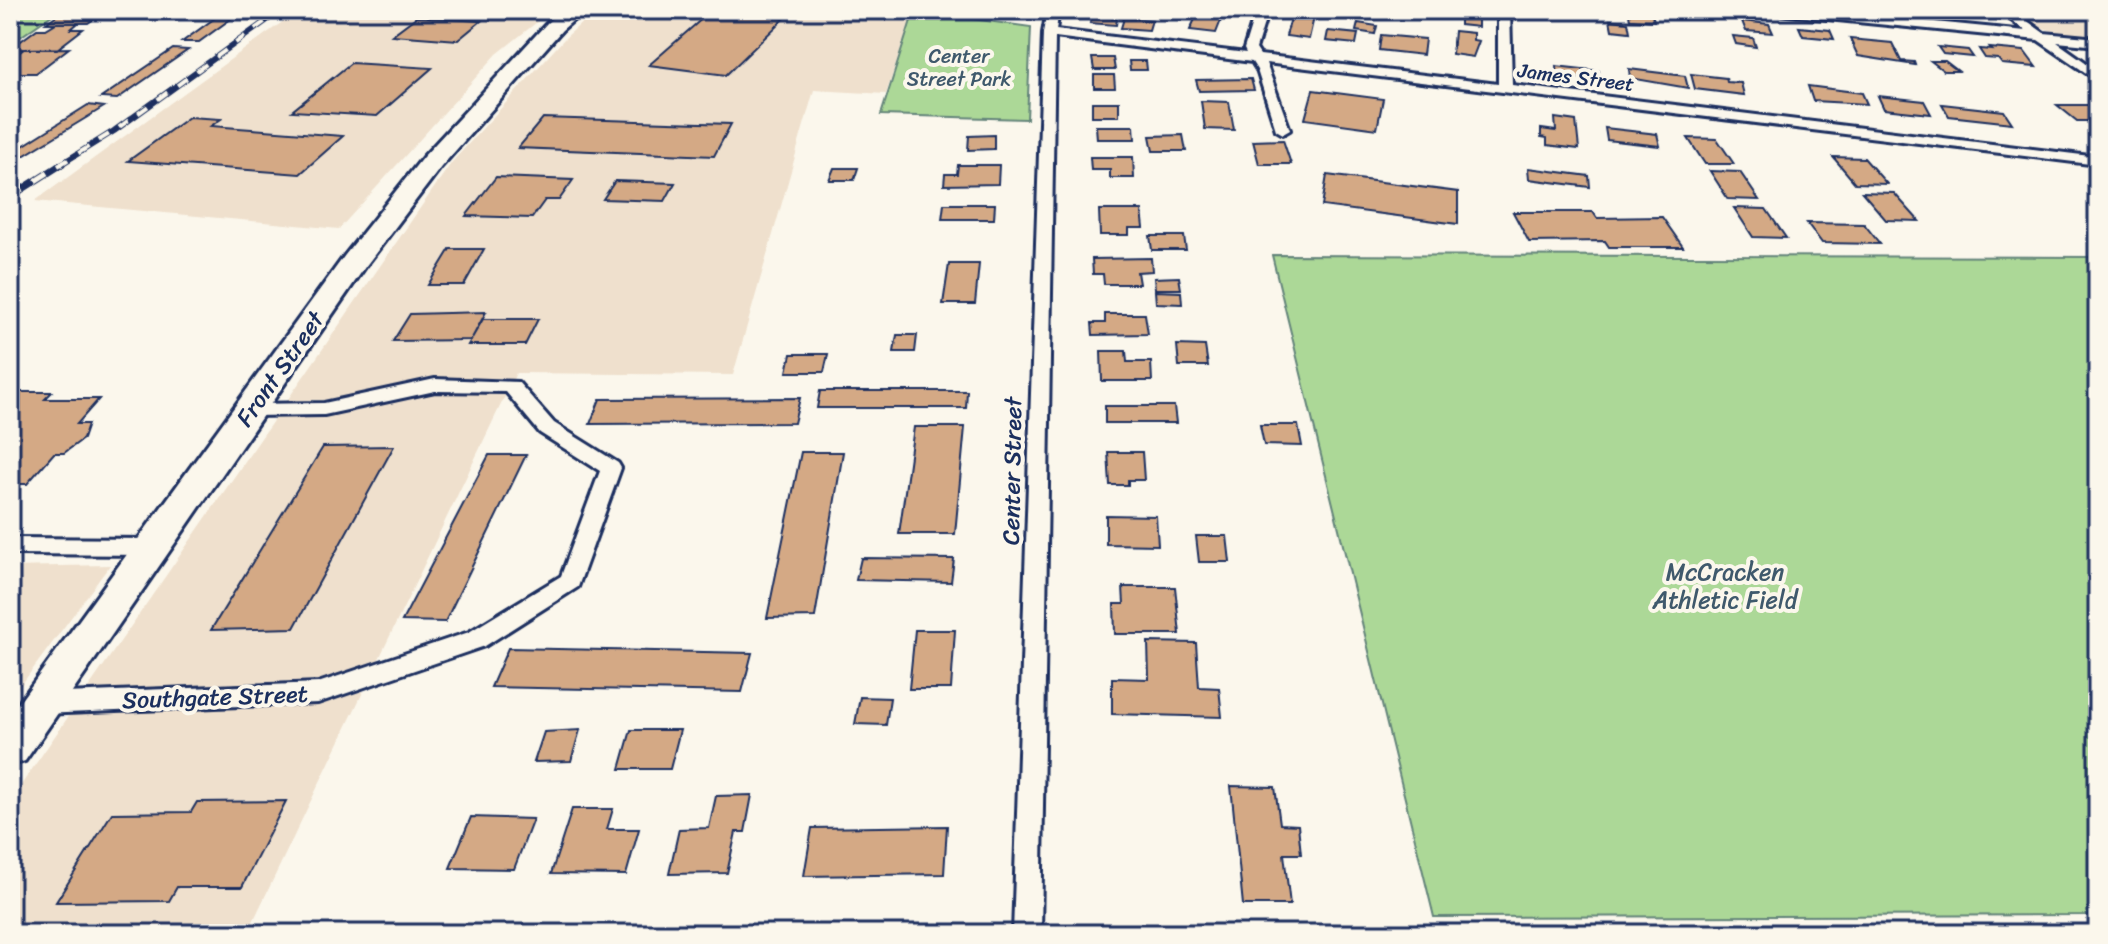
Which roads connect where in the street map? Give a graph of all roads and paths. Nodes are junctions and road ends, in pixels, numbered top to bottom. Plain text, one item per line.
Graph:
1 (575, 10) edge
2 (1053, 10) edge
3 (1262, 10) edge
4 (1504, 10) edge
5 (1777, 10) edge
6 (2004, 10) edge
7 (1049, 33) junction
8 (2041, 36) junction
9 (2098, 42) edge
10 (1257, 58) junction
11 (2098, 77) edge
12 (1505, 89) junction
13 (1283, 130) dead end
14 (2098, 161) edge
15 (251, 410) junction
16 (10, 546) edge
17 (152, 547) junction
18 (41, 704) junction
19 (10, 748) edge
20 (1027, 934) edge

1 - 15 main road, Front Street
2 - 7 street, Center Street
3 - 10 street
4 - 12 street
5 - 8 street
6 - 8 street
7 - 10 street, James Street
7 - 20 street, Center Street
8 - 9 street
8 - 11 street
10 - 12 street, James Street
10 - 13 street
12 - 14 street, James Street
15 - 17 main road, Front Street
15 - 18 street, Southgate Street
16 - 17 street
17 - 18 main road, Front Street
18 - 19 main road, Front Street

